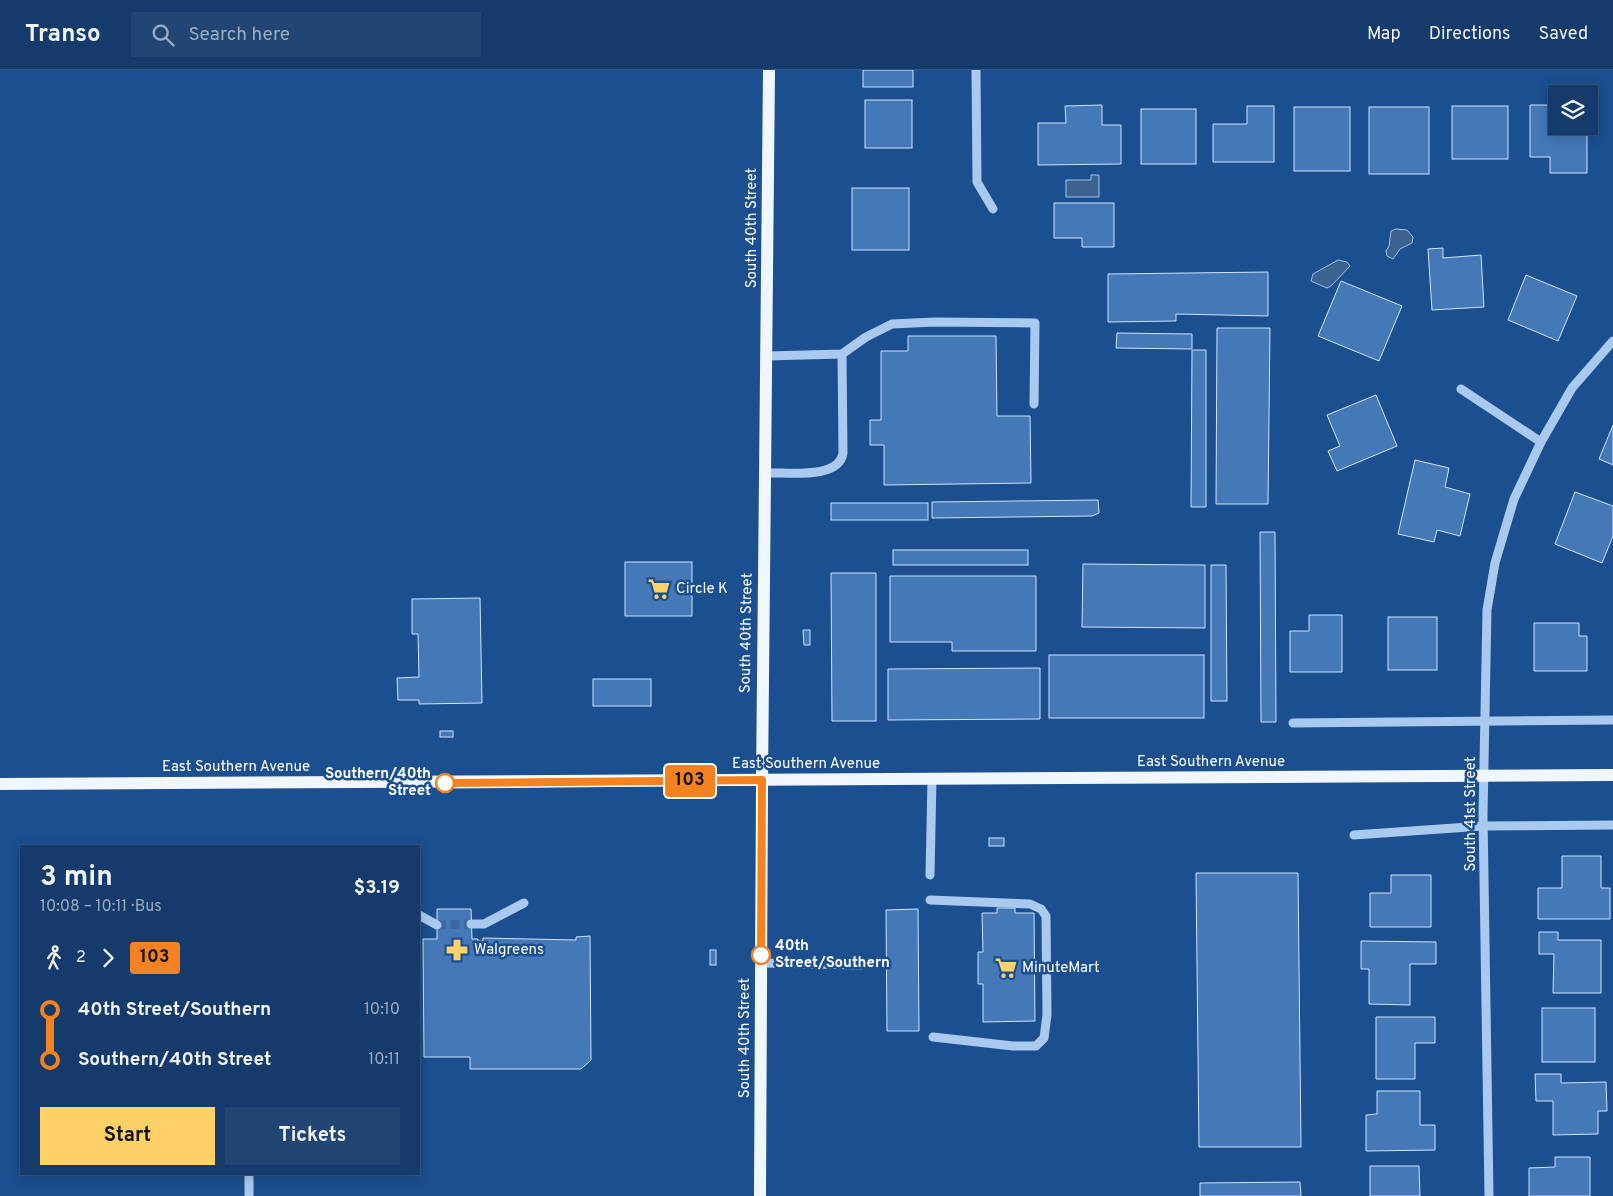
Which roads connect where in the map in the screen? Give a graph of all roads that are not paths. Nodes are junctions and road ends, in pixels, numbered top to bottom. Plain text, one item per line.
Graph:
1 (769, 70) edge
2 (976, 70) edge
3 (993, 209) dead end
4 (1613, 341) edge
5 (842, 354) junction
6 (767, 356) junction
7 (1461, 389) dead end
8 (1034, 404) dead end
9 (1541, 442) junction
10 (766, 473) junction
11 (1613, 720) edge
12 (1486, 722) junction
13 (1293, 723) dead end
14 (1613, 775) edge
15 (1484, 776) junction
16 (762, 780) junction
17 (932, 780) junction
18 (0, 784) edge
19 (1613, 825) edge
20 (1483, 826) junction
21 (1354, 835) dead end
22 (930, 876) dead end
23 (930, 900) dead end
24 (524, 903) dead end
25 (420, 916) edge
26 (471, 924) tunnel mouth
27 (437, 925) tunnel mouth
28 (761, 962) junction
29 (861, 965) dead end
30 (933, 1037) dead end
31 (249, 1175) edge
32 (248, 1196) edge
33 (760, 1196) edge
34 (1489, 1196) edge

1 - 6 main road, South 40th Street
2 - 3 street
4 - 9 street, South 41st Street
5 - 6 street
5 - 8 street
5 - 10 street
6 - 10 main road, South 40th Street
7 - 9 street
9 - 12 street, South 41st Street
10 - 16 main road, South 40th Street
11 - 12 street
12 - 13 street
12 - 15 street, South 41st Street
14 - 15 main road, East Southern Avenue
15 - 17 main road, East Southern Avenue
15 - 20 street, South 41st Street
16 - 17 main road, East Southern Avenue
16 - 18 main road, East Southern Avenue
16 - 28 main road, South 40th Street
17 - 22 street
19 - 20 street
20 - 21 street
20 - 34 street, South 41st Street
23 - 30 street
24 - 26 street
25 - 27 street
28 - 29 street
28 - 33 main road, South 40th Street
31 - 32 street

